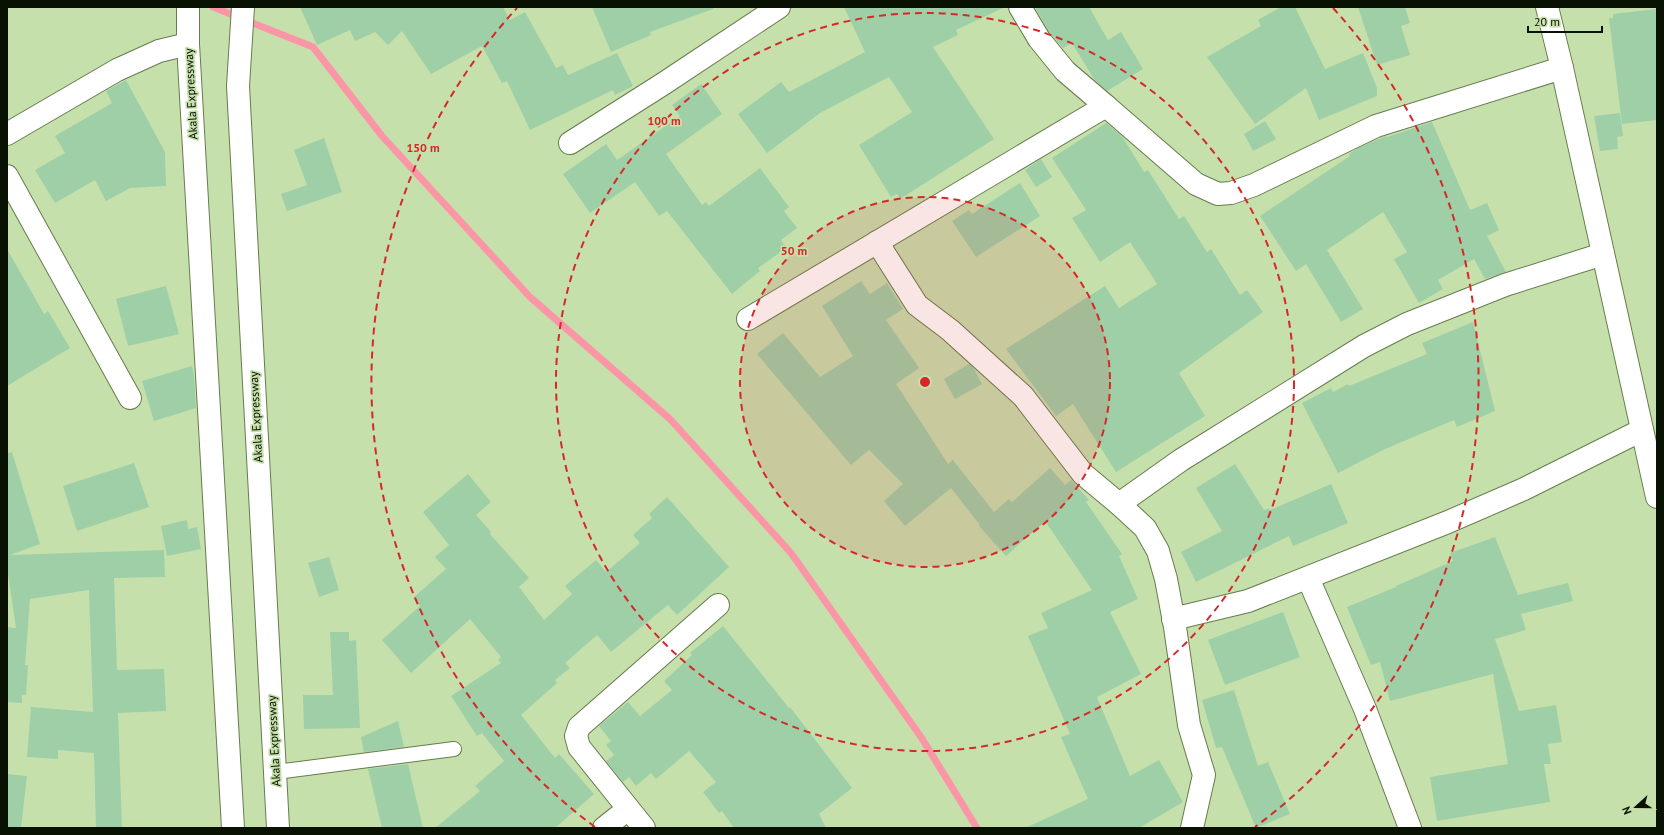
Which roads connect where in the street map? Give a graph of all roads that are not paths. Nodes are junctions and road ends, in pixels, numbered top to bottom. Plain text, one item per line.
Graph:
1 (188, 7) edge
2 (243, 7) edge
3 (779, 7) edge
4 (1020, 7) edge
5 (1546, 7) edge
6 (188, 44) junction
7 (1562, 68) junction
8 (1106, 106) junction
9 (7, 134) edge
10 (570, 143) dead end
11 (7, 176) edge
12 (877, 242) junction
13 (1603, 254) junction
14 (748, 319) dead end
15 (130, 398) dead end
16 (1642, 430) junction
17 (1654, 468) edge
18 (1657, 497) edge
19 (1119, 504) junction
20 (1308, 578) junction
21 (718, 605) dead end
22 (1173, 620) junction
23 (454, 749) dead end
24 (276, 772) junction
25 (628, 809) junction
26 (233, 828) edge
27 (278, 828) edge
28 (604, 828) edge
29 (644, 828) edge
30 (1192, 828) edge
31 (1410, 828) edge

1 - 6 street, Akala Expressway
2 - 24 street, Akala Expressway
3 - 10 street
4 - 8 street
5 - 7 street
6 - 9 street
6 - 26 street, Akala Expressway
7 - 8 street
7 - 13 street
8 - 12 street
11 - 15 street
12 - 14 street
12 - 19 street
13 - 16 street
13 - 19 street
16 - 17 street
16 - 20 street
17 - 18 street
19 - 22 street
20 - 22 street
20 - 31 street
21 - 25 street
22 - 30 street
23 - 24 lane
24 - 27 street, Akala Expressway
25 - 28 street
25 - 29 street

